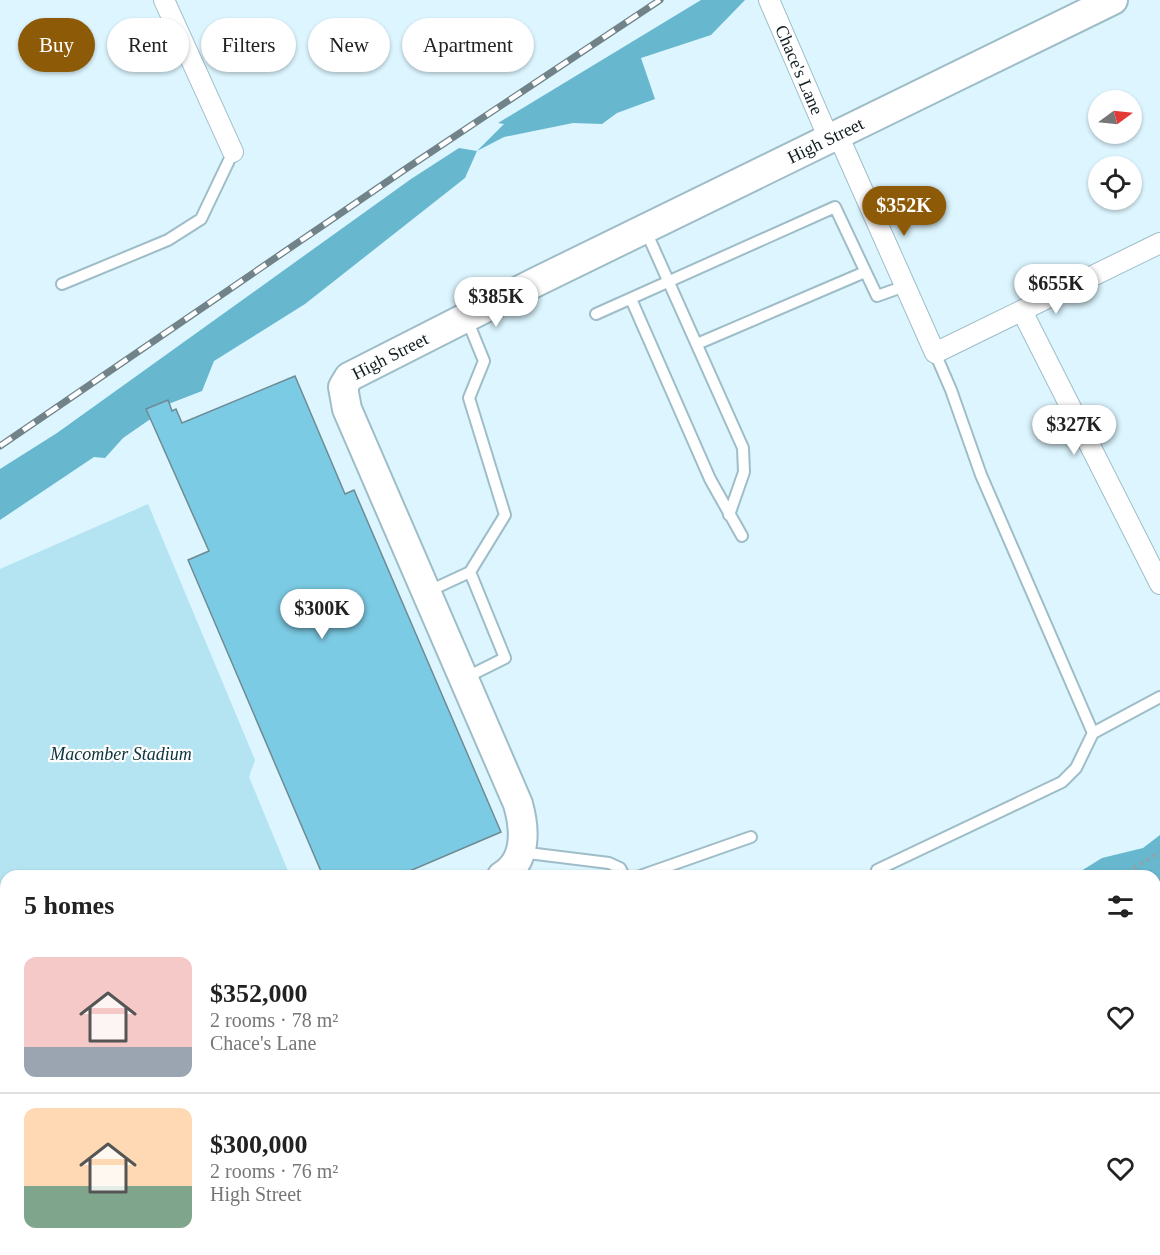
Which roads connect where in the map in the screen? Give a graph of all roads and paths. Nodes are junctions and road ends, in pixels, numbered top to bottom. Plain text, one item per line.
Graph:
1 (164, 0) edge
2 (768, 0) edge
3 (1113, 0) edge
4 (834, 137) junction
5 (233, 152) joint
6 (645, 229) junction
7 (1160, 243) edge
8 (865, 272) junction
9 (669, 282) junction
10 (62, 284) dead end
11 (905, 286) junction
12 (631, 298) junction
13 (1022, 311) junction
14 (597, 314) dead end
15 (466, 317) junction
16 (697, 344) junction
17 (935, 353) junction
18 (729, 515) junction
19 (742, 536) dead end
20 (470, 572) junction
21 (1160, 584) edge
22 (426, 593) junction
23 (464, 678) junction
24 (1160, 697) edge
25 (1093, 733) junction
26 (751, 837) dead end
27 (520, 852) junction
28 (1160, 852) edge
29 (509, 870) edge
30 (621, 870) edge
31 (657, 870) edge
32 (877, 870) dead end
33 (1130, 870) edge

1 - 5 street
2 - 4 street, Chace's Lane
3 - 4 street, High Street
4 - 6 street, High Street
4 - 11 street, Chace's Lane
5 - 10 lane
6 - 9 lane
6 - 15 street, High Street
7 - 13 street
8 - 9 lane
8 - 11 lane
8 - 16 lane
9 - 12 lane
9 - 16 lane
11 - 17 street, Chace's Lane
12 - 14 lane
12 - 18 lane
13 - 17 street
13 - 21 street
15 - 20 lane
15 - 22 street, High Street
16 - 18 lane
17 - 25 lane
18 - 19 lane
20 - 22 lane
20 - 23 lane
22 - 23 street, High Street
23 - 27 street, High Street
24 - 25 lane
25 - 32 lane
26 - 31 lane
27 - 29 street
27 - 30 lane
28 - 33 path

